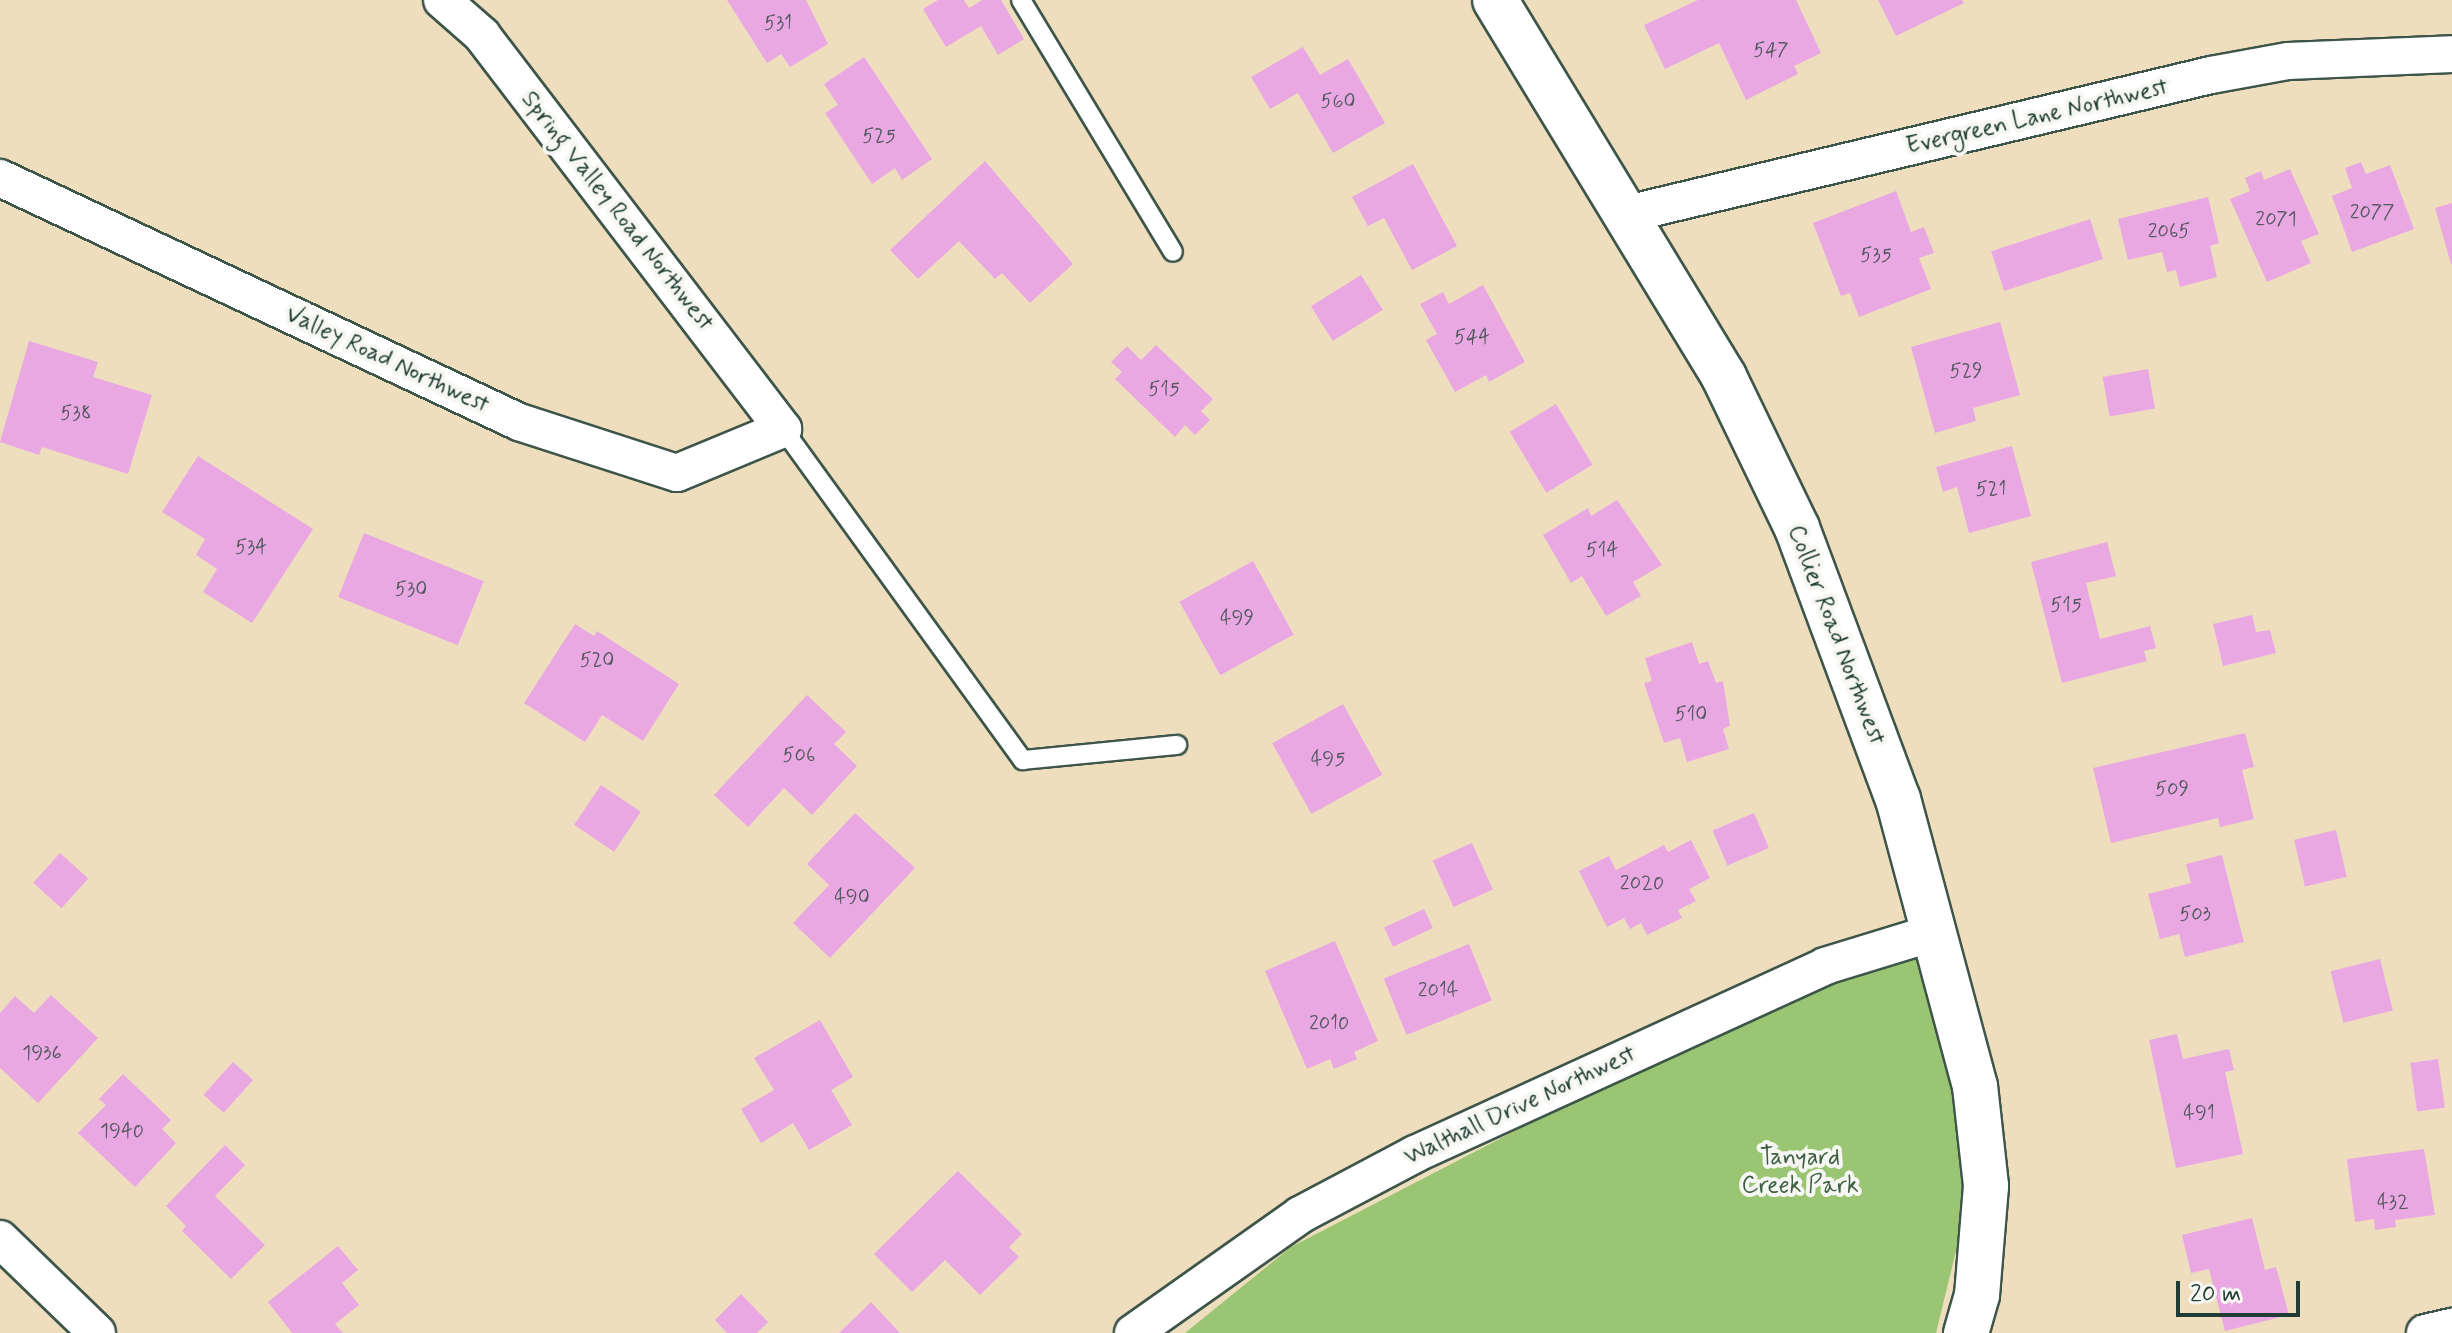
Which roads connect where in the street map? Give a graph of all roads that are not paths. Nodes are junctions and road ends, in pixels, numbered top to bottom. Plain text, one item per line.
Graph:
1 (442, 0) edge
2 (1021, 0) edge
3 (1495, 0) edge
4 (2452, 54) edge
5 (0, 178) edge
6 (1627, 214) junction
7 (1173, 252) dead end
8 (783, 429) junction
9 (1177, 745) dead end
10 (1936, 932) junction
11 (0, 1239) edge
12 (2452, 1327) edge
13 (97, 1333) edge
14 (1133, 1333) edge
15 (1966, 1333) edge
16 (2425, 1333) edge

1 - 8 street, Spring Valley Road Northwest
2 - 7 lane
3 - 6 street, Collier Road Northwest
4 - 6 street, Evergreen Lane Northwest
5 - 8 street, Valley Road Northwest
6 - 10 street, Collier Road Northwest
8 - 9 lane
10 - 14 street, Walthall Drive Northwest
10 - 15 street, Collier Road Northwest
11 - 13 street
12 - 16 street

